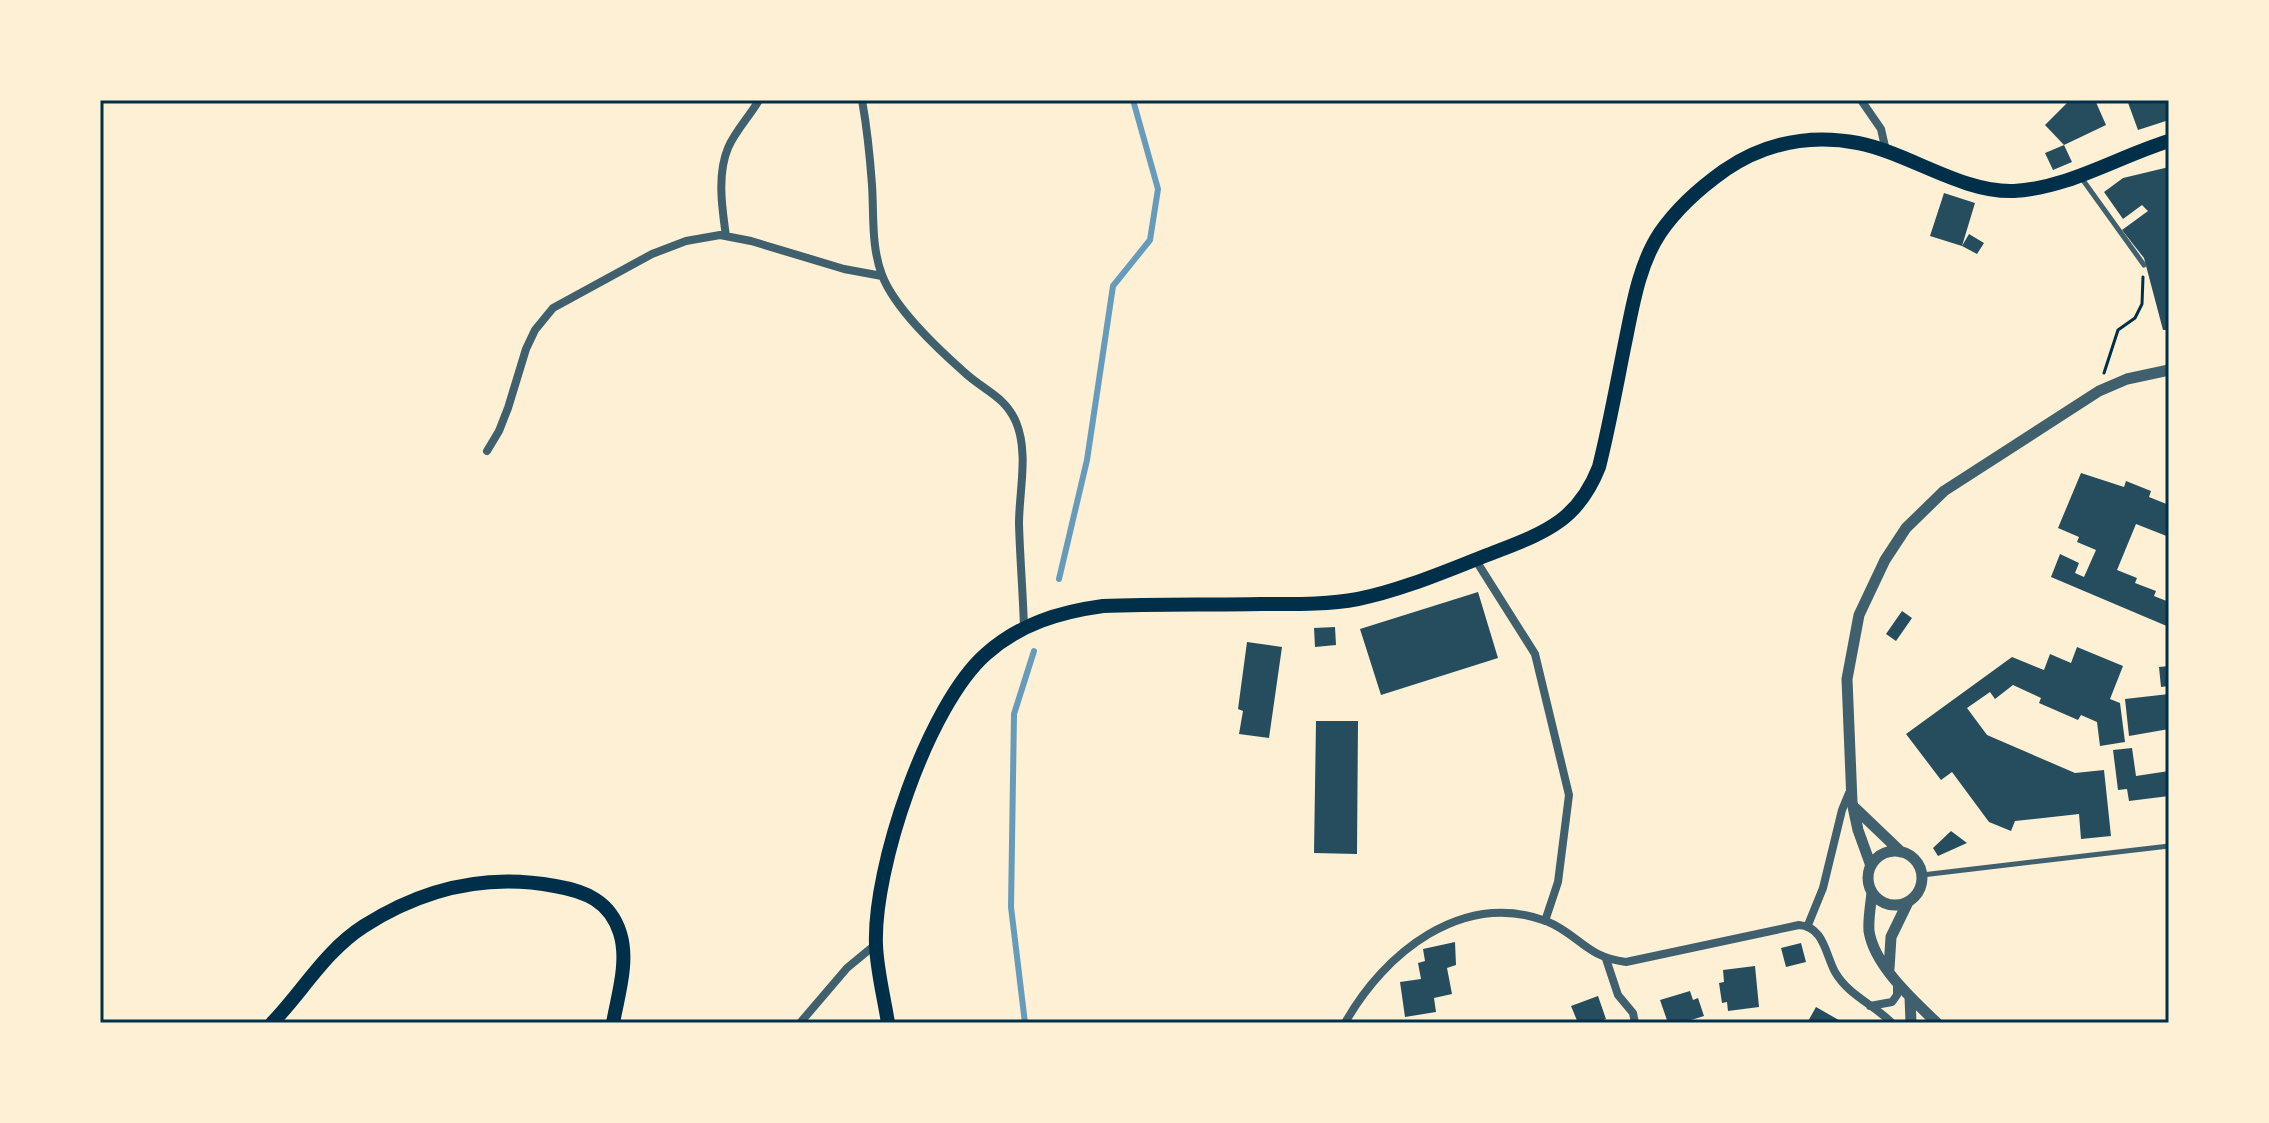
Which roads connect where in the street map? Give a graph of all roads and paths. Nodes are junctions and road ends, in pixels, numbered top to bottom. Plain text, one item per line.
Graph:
1 (759, 100) edge
2 (862, 100) edge
3 (1861, 100) edge
4 (2169, 141) edge
5 (1886, 152) junction
6 (2080, 176) junction
7 (726, 236) junction
8 (2144, 265) joint
9 (882, 276) junction
10 (2169, 370) edge
11 (2099, 391) junction
12 (487, 451) dead end
13 (1475, 559) junction
14 (1024, 628) junction
15 (1851, 790) junction
16 (1855, 808) junction
17 (2169, 846) edge
18 (1901, 852) junction
19 (1871, 866) junction
20 (1922, 875) junction
21 (1872, 892) junction
22 (1908, 902) junction
23 (1545, 921) junction
24 (1808, 925) junction
25 (876, 944) junction
26 (1606, 959) junction
27 (1889, 969) junction
28 (1897, 983) junction
29 (1910, 997) junction
30 (1870, 1006) junction
31 (275, 1023) edge
32 (613, 1023) edge
33 (800, 1023) edge
34 (888, 1023) edge
35 (1345, 1023) edge
36 (1635, 1023) edge
37 (1892, 1023) edge
38 (1911, 1023) edge
39 (1937, 1023) edge

1 - 7 street
2 - 9 street
3 - 5 street
4 - 6 main road
5 - 6 main road
5 - 13 main road
6 - 8 lane
7 - 9 street
7 - 12 street
8 - 11 path
9 - 14 street
10 - 11 street
11 - 15 street
13 - 14 main road
13 - 23 street
14 - 25 main road
15 - 16 street
15 - 24 street
16 - 18 street
16 - 19 street
17 - 20 lane
18 - 19 street
18 - 20 street
19 - 21 street
20 - 22 street
21 - 22 street
21 - 27 street
22 - 27 street
23 - 26 street
23 - 35 street
24 - 26 street
24 - 30 street
25 - 33 street
25 - 34 main road
26 - 36 street
27 - 28 street
28 - 29 street
28 - 30 street
29 - 38 street
29 - 39 street
30 - 37 street
31 - 32 main road

